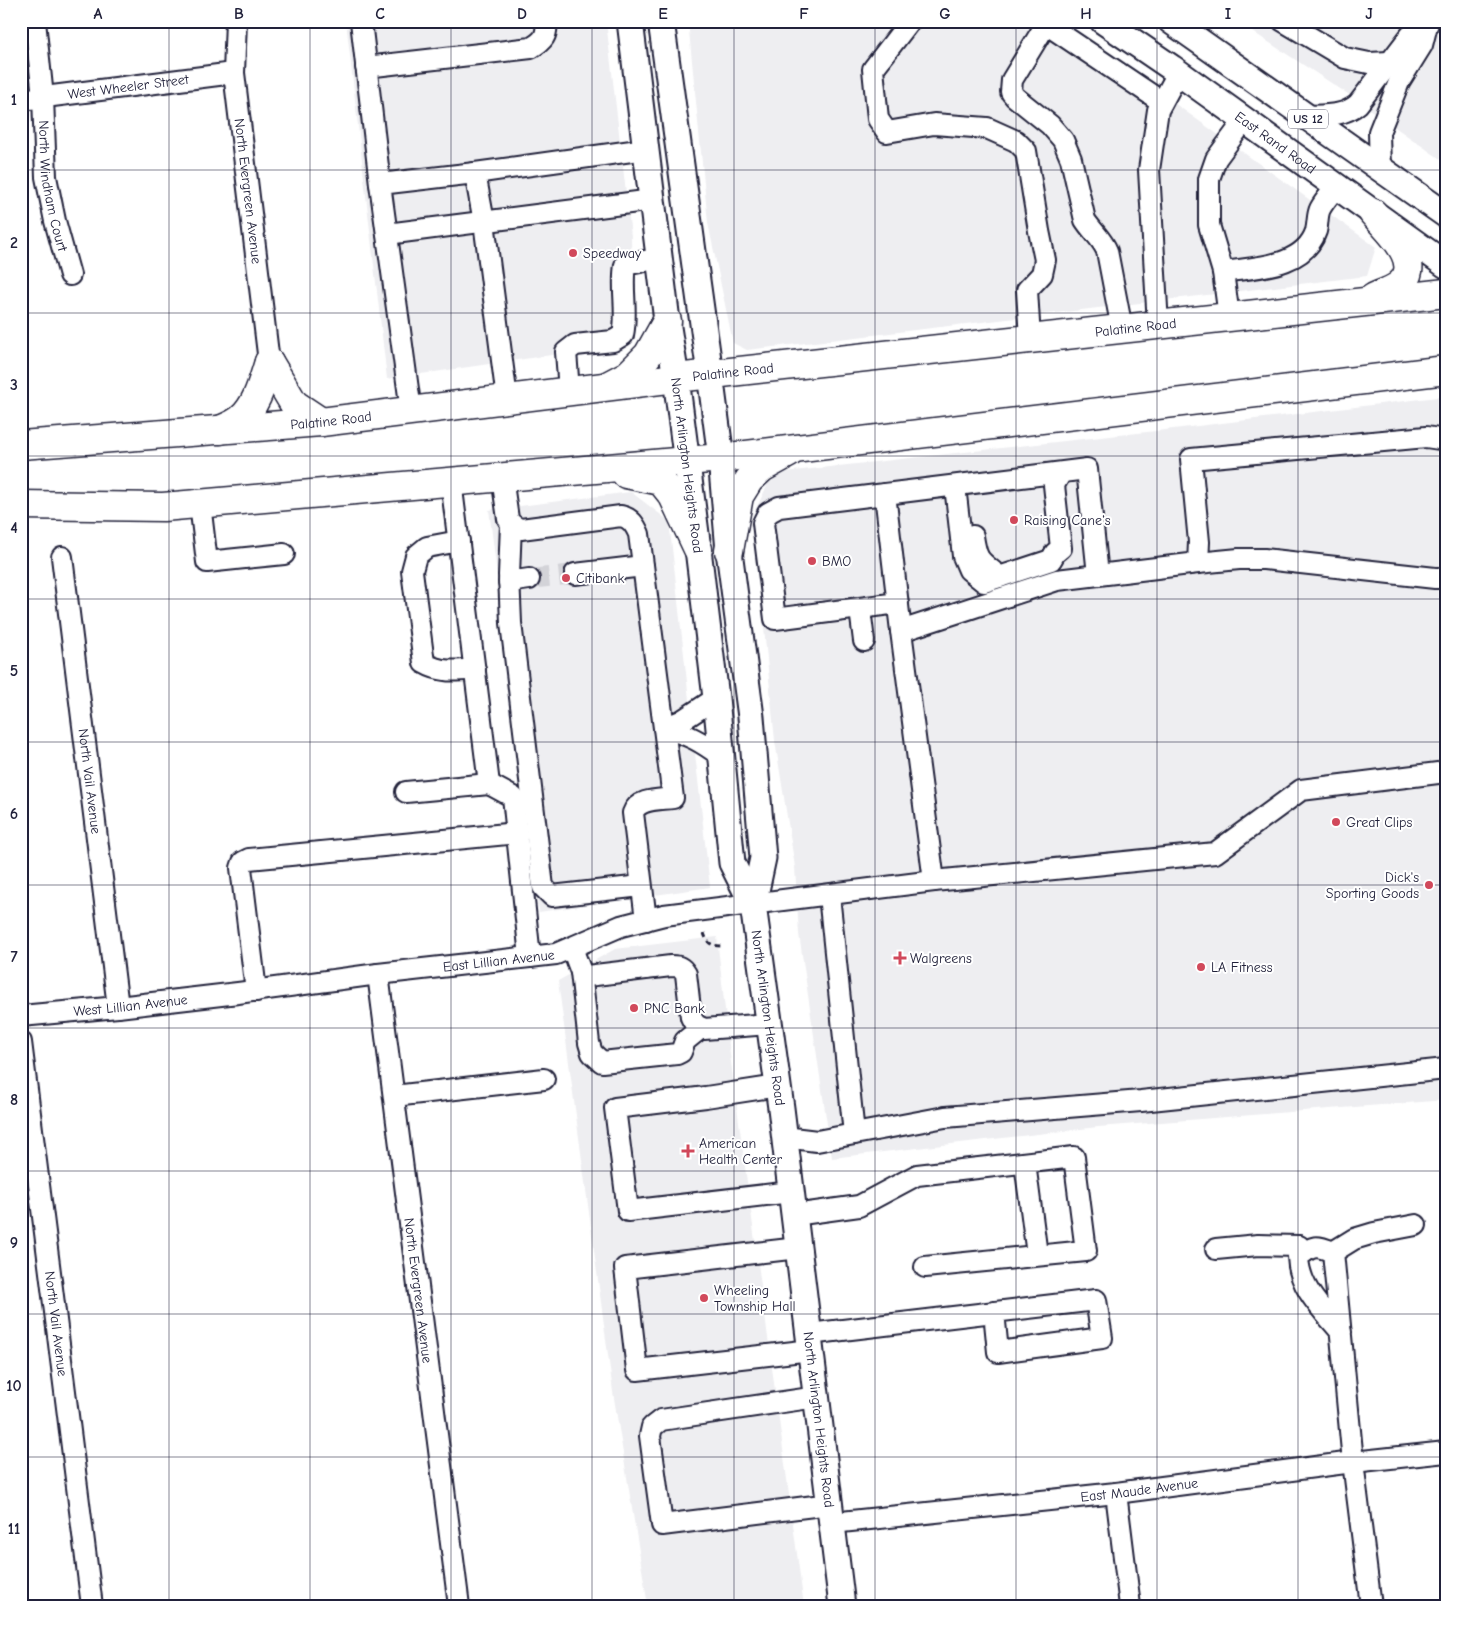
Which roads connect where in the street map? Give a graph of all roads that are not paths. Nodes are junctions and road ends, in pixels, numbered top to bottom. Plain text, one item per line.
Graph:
1 (35, 21) edge
2 (236, 21) edge
3 (361, 21) edge
4 (546, 21) edge
5 (630, 21) edge
6 (660, 21) edge
7 (910, 21) edge
8 (1104, 21) edge
9 (1171, 21) edge
10 (1283, 21) edge
11 (1047, 23) edge
12 (1428, 23) edge
13 (1345, 58) junction
14 (1389, 62) junction
15 (366, 67) junction
16 (234, 73) junction
17 (1178, 73) junction
18 (42, 97) junction
19 (1362, 97) junction
20 (21, 100) edge
21 (1162, 102) junction
22 (1305, 116) junction
23 (1244, 121) junction
24 (646, 149) junction
25 (1380, 169) junction
26 (475, 173) junction
27 (380, 184) junction
28 (1336, 187) junction
29 (653, 200) junction
30 (1373, 213) junction
31 (1446, 214) edge
32 (484, 222) junction
33 (387, 234) junction
34 (660, 258) junction
35 (1446, 265) edge
36 (1222, 272) junction
37 (70, 274) dead end
38 (1446, 293) edge
39 (1363, 302) junction
40 (1229, 317) junction
41 (667, 321) junction
42 (1158, 325) junction
43 (1122, 329) junction
44 (1030, 339) junction
45 (269, 362) junction
46 (1446, 370) edge
47 (710, 374) junction
48 (676, 378) junction
49 (607, 386) junction
50 (569, 391) junction
51 (507, 399) junction
52 (411, 411) junction
53 (321, 422) junction
54 (219, 430) junction
55 (21, 434) edge
56 (149, 436) junction
57 (1446, 440) edge
58 (21, 445) edge
59 (797, 448) junction
60 (721, 458) junction
61 (686, 461) junction
62 (600, 468) junction
63 (1061, 472) junction
64 (1030, 476) junction
65 (502, 477) junction
66 (451, 481) junction
67 (961, 485) junction
68 (885, 494) junction
69 (200, 504) junction
70 (21, 505) edge
71 (163, 507) junction
72 (21, 522) edge
73 (511, 524) junction
74 (459, 541) junction
75 (698, 549) junction
76 (729, 552) junction
77 (1055, 553) junction
78 (284, 554) dead end
79 (62, 557) dead end
80 (1198, 563) junction
81 (643, 566) junction
82 (575, 574) tunnel mouth
83 (1098, 575) junction
84 (1000, 577) junction
85 (1446, 578) edge
86 (898, 603) junction
87 (860, 609) junction
88 (901, 632) junction
89 (864, 641) dead end
90 (475, 668) junction
91 (716, 698) junction
92 (664, 728) junction
93 (722, 756) junction
94 (1446, 772) edge
95 (489, 784) junction
96 (406, 792) dead end
97 (517, 832) junction
98 (934, 881) junction
99 (641, 886) junction
100 (829, 895) junction
101 (753, 905) junction
102 (646, 920) junction
103 (572, 948) junction
104 (530, 957) junction
105 (581, 972) junction
106 (378, 974) junction
107 (247, 992) junction
108 (118, 1007) junction
109 (21, 1016) edge
110 (769, 1024) junction
111 (701, 1028) junction
112 (21, 1042) edge
113 (1446, 1069) edge
114 (544, 1079) dead end
115 (778, 1086) junction
116 (394, 1096) junction
117 (854, 1134) junction
118 (784, 1137) junction
119 (1025, 1163) junction
120 (793, 1203) junction
121 (1416, 1226) dead end
122 (798, 1248) junction
123 (1216, 1249) dead end
124 (1304, 1252) junction
125 (1333, 1252) junction
126 (1037, 1255) junction
127 (924, 1267) dead end
128 (994, 1312) junction
129 (1341, 1332) junction
130 (810, 1342) junction
131 (817, 1397) junction
132 (1446, 1452) edge
133 (1353, 1462) junction
134 (1116, 1493) junction
135 (831, 1514) junction
136 (92, 1606) edge
137 (459, 1606) edge
138 (842, 1606) edge
139 (1130, 1606) edge
140 (1371, 1606) edge

1 - 18 street, North Windham Court
2 - 16 street, North Evergreen Avenue
3 - 15 street
4 - 15 street
5 - 24 main road, North Arlington Heights Road
6 - 47 main road, North Arlington Heights Road
7 - 44 street
8 - 17 main road, East Rand Road / US 12
9 - 22 main road, US 12
10 - 13 street
11 - 21 street
11 - 43 street
12 - 14 street
12 - 25 street
13 - 14 street
13 - 19 street
14 - 19 street
15 - 27 street
16 - 18 street, West Wheeler Street
16 - 45 street, North Evergreen Avenue
17 - 21 street
17 - 23 main road, East Rand Road / US 12
18 - 20 street, West Wheeler Street
18 - 37 street, North Windham Court
19 - 22 street
21 - 42 street
22 - 25 main road, US 12
23 - 28 main road, East Rand Road / US 12
23 - 36 street
24 - 26 street
24 - 29 main road, North Arlington Heights Road
25 - 31 main road, US 12
26 - 27 street
26 - 32 street
27 - 33 street
28 - 30 main road, East Rand Road / US 12
28 - 36 street
29 - 32 street
29 - 34 main road, North Arlington Heights Road
30 - 35 main road, East Rand Road / US 12
30 - 39 highway
32 - 33 street
32 - 51 street
33 - 52 street
34 - 41 main road, North Arlington Heights Road
34 - 50 street
36 - 40 street
38 - 39 highway, Palatine Road
39 - 40 highway, Palatine Road
40 - 42 highway, Palatine Road
41 - 48 main road, North Arlington Heights Road
41 - 49 highway
42 - 43 highway, Palatine Road
43 - 44 highway, Palatine Road
44 - 47 highway, Palatine Road
45 - 53 highway
45 - 54 highway
46 - 59 highway
47 - 48 highway, Palatine Road
47 - 60 main road, North Arlington Heights Road
48 - 49 highway, Palatine Road
48 - 61 main road, North Arlington Heights Road
49 - 50 highway, Palatine Road
50 - 51 highway, Palatine Road
51 - 52 highway, Palatine Road
52 - 53 highway, Palatine Road
53 - 54 highway, Palatine Road
54 - 56 highway, Palatine Road
55 - 56 highway
56 - 58 highway, Palatine Road
57 - 80 street
59 - 60 highway
59 - 76 highway
60 - 61 highway
60 - 76 main road, North Arlington Heights Road
61 - 62 highway
61 - 75 main road, North Arlington Heights Road
62 - 65 highway
62 - 75 highway
63 - 64 street
63 - 77 street
63 - 83 street
64 - 67 street
64 - 77 street
65 - 66 highway
65 - 73 street
66 - 69 highway
66 - 74 street
67 - 68 street
67 - 84 street
67 - 84 street
68 - 86 street
68 - 87 street
69 - 71 highway
69 - 78 street
70 - 71 highway
71 - 72 highway
73 - 81 street
73 - 99 street
74 - 90 street
74 - 90 street
75 - 91 main road, North Arlington Heights Road
76 - 101 main road, North Arlington Heights Road
77 - 84 street
79 - 108 street, North Vail Avenue
80 - 83 street
80 - 85 street
81 - 82 street
81 - 92 street
83 - 88 street
86 - 87 street
86 - 88 street
87 - 89 street
88 - 98 street
90 - 95 street
91 - 92 street
91 - 93 main road, North Arlington Heights Road
92 - 93 street
92 - 99 street
93 - 101 main road, North Arlington Heights Road
94 - 98 street, East Lillian Avenue
95 - 96 street
95 - 97 street
97 - 104 street
97 - 107 street
98 - 100 street, East Lillian Avenue
99 - 102 street
100 - 101 street, East Lillian Avenue
100 - 117 street
101 - 102 street, East Lillian Avenue
101 - 110 main road, North Arlington Heights Road
102 - 103 street, East Lillian Avenue
103 - 104 street, East Lillian Avenue
103 - 105 street
104 - 106 street, East Lillian Avenue
105 - 111 street
105 - 111 street
106 - 107 street, East Lillian Avenue
106 - 116 street, North Evergreen Avenue
107 - 108 street, West Lillian Avenue
108 - 109 street, West Lillian Avenue
110 - 111 street
110 - 115 main road, North Arlington Heights Road
112 - 136 street, North Vail Avenue
113 - 117 street
114 - 116 street
115 - 118 main road, North Arlington Heights Road
115 - 120 street
116 - 137 street, North Evergreen Avenue
117 - 118 street
118 - 120 main road, North Arlington Heights Road
119 - 120 street
119 - 126 street
119 - 126 street
120 - 122 main road, North Arlington Heights Road
121 - 125 street
122 - 130 main road, North Arlington Heights Road
122 - 130 street
123 - 124 street
124 - 125 street
124 - 129 street
125 - 129 street
126 - 127 street
128 - 128 street
128 - 130 street
129 - 133 street
130 - 131 main road, North Arlington Heights Road
131 - 135 main road, North Arlington Heights Road
131 - 135 street, East Maude Avenue
132 - 133 street, East Maude Avenue
133 - 134 street, East Maude Avenue
133 - 140 street
134 - 135 street, East Maude Avenue
134 - 139 street
135 - 138 main road, North Arlington Heights Road

